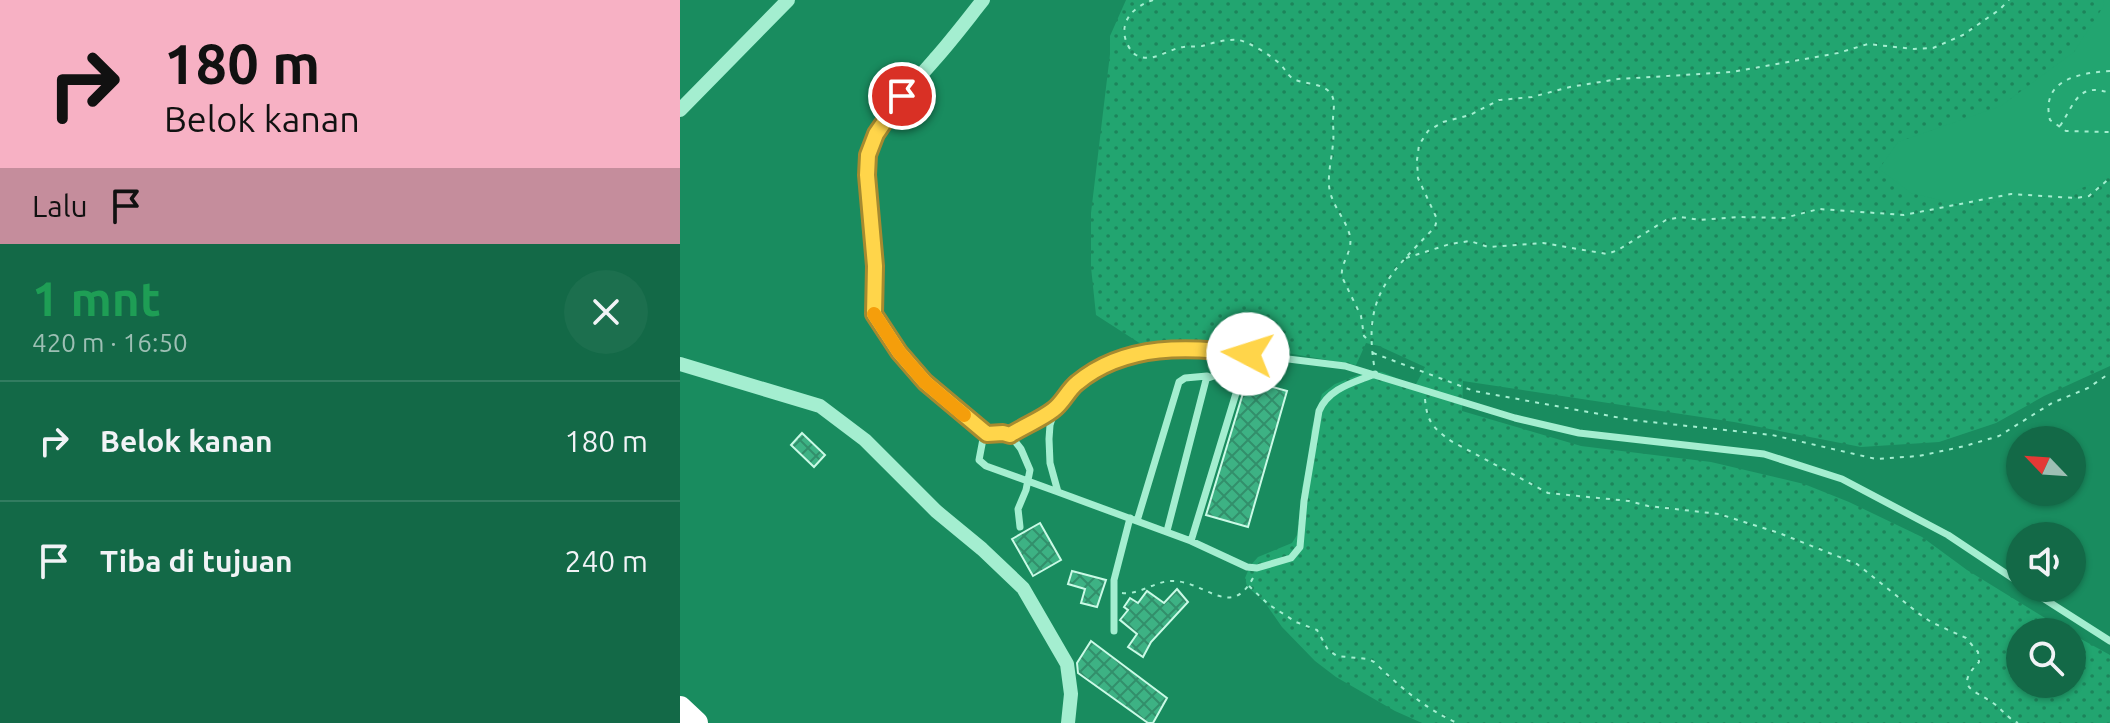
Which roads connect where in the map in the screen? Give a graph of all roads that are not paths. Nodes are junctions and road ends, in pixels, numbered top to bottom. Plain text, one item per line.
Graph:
1 (788, 0) edge
2 (983, 0) edge
3 (680, 110) edge
4 (1248, 354) junction
5 (680, 364) edge
6 (1242, 373) junction
7 (1375, 374) junction
8 (1208, 378) junction
9 (1055, 409) junction
10 (987, 434) junction
11 (1010, 435) junction
12 (1027, 482) junction
13 (1058, 492) junction
14 (1133, 520) junction
15 (1020, 527) dead end
16 (1167, 531) junction
17 (1191, 541) junction
18 (2006, 574) edge
19 (2049, 602) edge
20 (1114, 631) dead end
21 (2110, 641) edge
22 (680, 708) edge
23 (696, 723) edge
24 (1068, 723) edge

1 - 3 street
2 - 10 street
4 - 6 lane
4 - 7 lane
4 - 9 lane
5 - 24 street
6 - 8 lane
6 - 17 lane
7 - 17 lane
7 - 18 lane
8 - 14 lane
8 - 16 lane
9 - 11 lane
9 - 13 lane
10 - 11 lane
10 - 12 lane
11 - 12 lane
12 - 13 lane
12 - 15 lane
13 - 14 lane
14 - 16 lane
14 - 20 lane
16 - 17 lane
19 - 21 lane
22 - 23 highway

